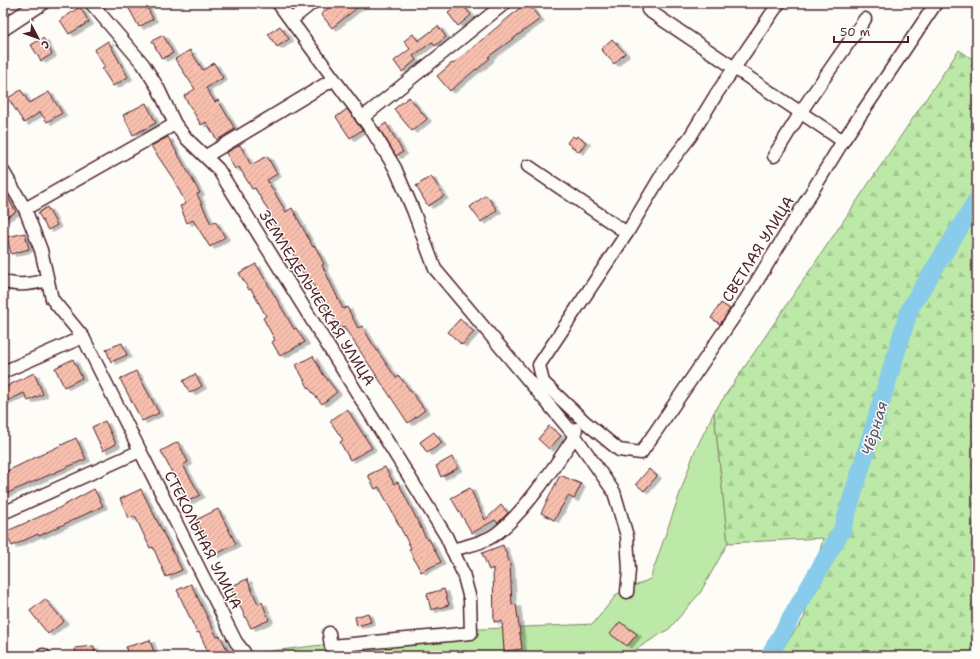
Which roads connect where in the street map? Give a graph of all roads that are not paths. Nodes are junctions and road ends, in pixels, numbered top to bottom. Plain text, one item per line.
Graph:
1 (41, 3) edge
2 (91, 3) edge
3 (278, 3) edge
4 (312, 3) edge
5 (505, 3) edge
6 (779, 3) edge
7 (936, 3) edge
8 (648, 10) dead end
9 (865, 19) dead end
10 (291, 20) junction
11 (3, 28) edge
12 (734, 68) junction
13 (334, 79) junction
14 (800, 113) junction
15 (362, 118) junction
16 (176, 124) junction
17 (843, 141) junction
18 (206, 156) junction
19 (774, 156) dead end
20 (528, 166) dead end
21 (3, 171) edge
22 (25, 209) junction
23 (627, 233) junction
24 (47, 280) junction
25 (3, 281) edge
26 (82, 338) junction
27 (3, 372) edge
28 (584, 421) junction
29 (575, 436) junction
30 (140, 451) junction
31 (3, 513) edge
32 (452, 550) junction
33 (626, 592) dead end
34 (329, 633) dead end
35 (240, 656) edge

1 - 11 main road
2 - 16 street, ЗЕМЛЕДЕЛЬЧЕСКАЯ УЛИЦА
3 - 10 street
4 - 10 street
5 - 15 street
6 - 12 street, СВЕТЛАЯ УЛИЦА
7 - 17 street, СВЕТЛАЯ УЛИЦА
8 - 12 street
9 - 14 street
10 - 13 street
12 - 14 street
12 - 23 street, СВЕТЛАЯ УЛИЦА
13 - 15 street
13 - 18 street
14 - 17 street
14 - 19 street
15 - 29 street
16 - 18 street, ЗЕМЛЕДЕЛЬЧЕСКАЯ УЛИЦА
16 - 22 street
17 - 28 street, СВЕТЛАЯ УЛИЦА
18 - 32 street, ЗЕМЛЕДЕЛЬЧЕСКАЯ УЛИЦА
20 - 23 street
21 - 22 street, СТЕКОЛЬНАЯ УЛИЦА
22 - 24 street, СТЕКОЛЬНАЯ УЛИЦА
23 - 28 street, СВЕТЛАЯ УЛИЦА
24 - 25 street
24 - 26 street, СТЕКОЛЬНАЯ УЛИЦА
26 - 27 street
26 - 30 street, СТЕКОЛЬНАЯ УЛИЦА
28 - 29 street
29 - 32 street
29 - 33 street
30 - 31 street
30 - 35 street, СТЕКОЛЬНАЯ УЛИЦА
32 - 34 street, ЗЕМЛЕДЕЛЬЧЕСКАЯ УЛИЦА

